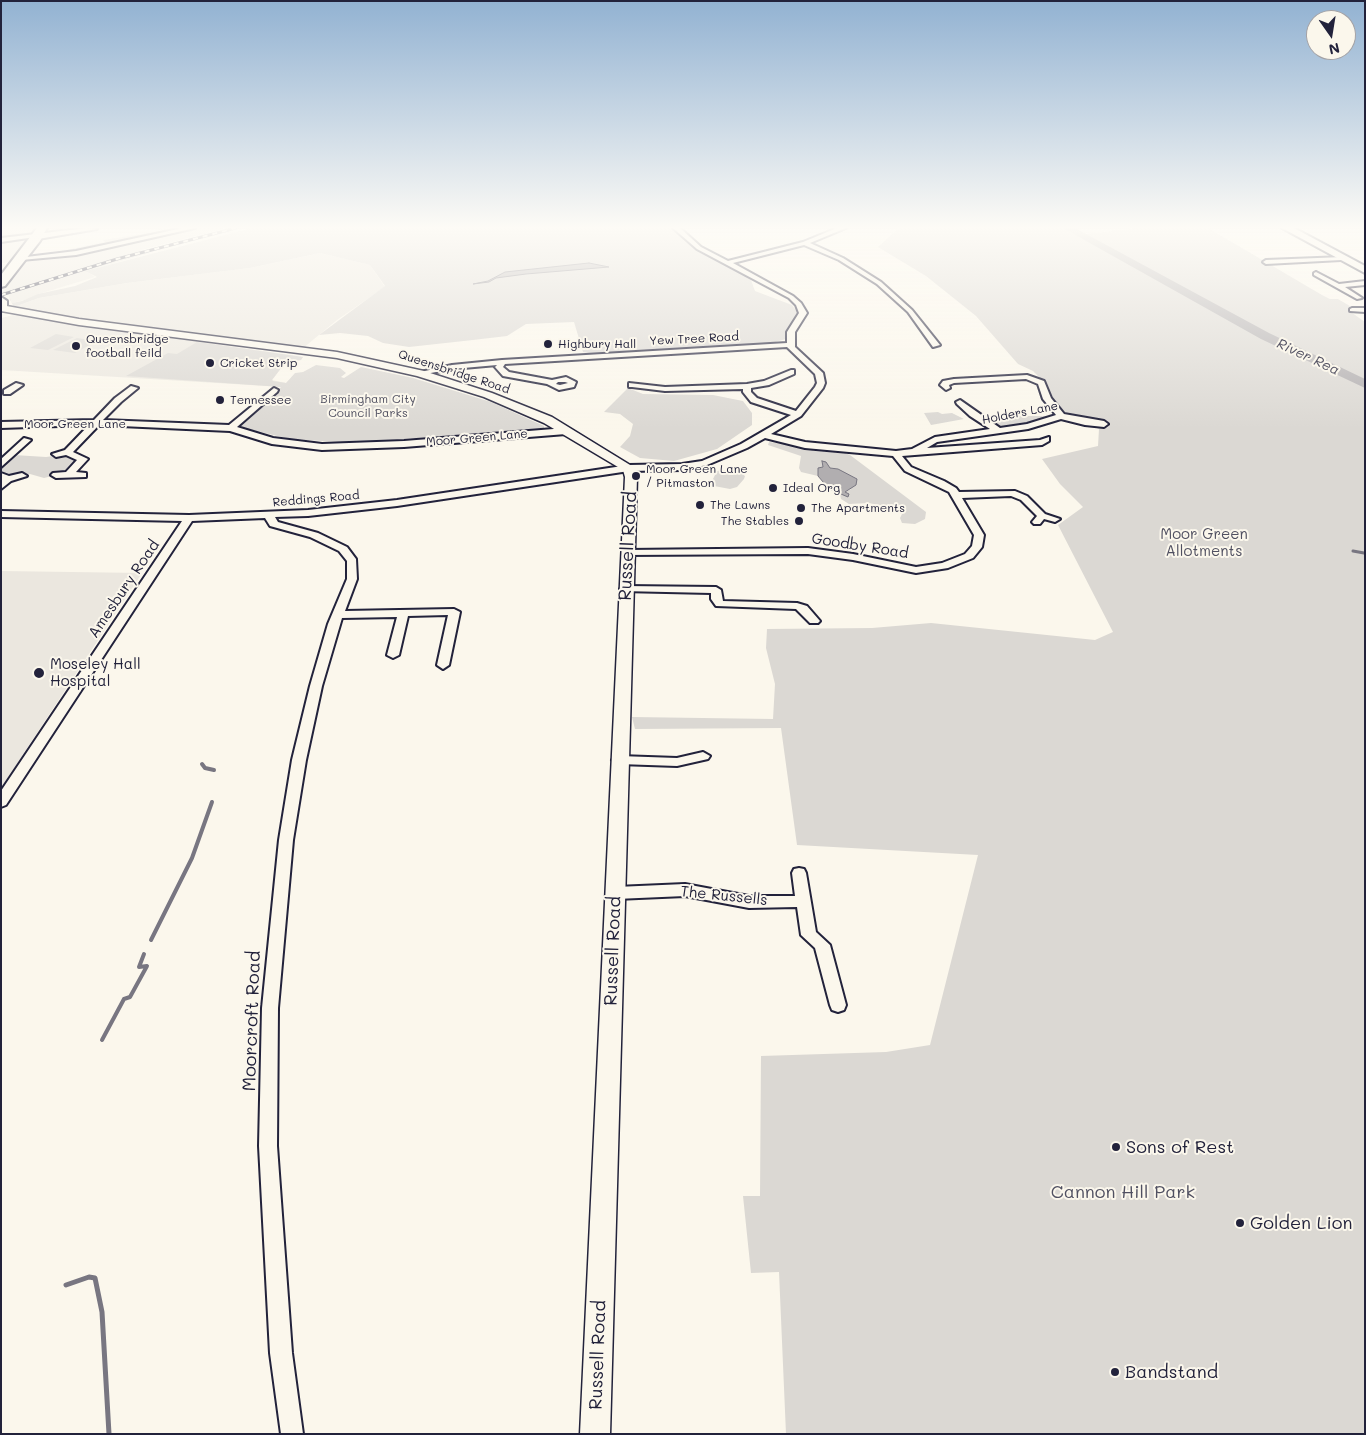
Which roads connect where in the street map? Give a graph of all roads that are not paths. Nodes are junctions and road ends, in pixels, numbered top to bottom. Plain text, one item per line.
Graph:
1 (774, 295) edge
2 (892, 295) edge
3 (1354, 295) edge
4 (1359, 298) dead end
5 (1, 301) edge
6 (1, 307) edge
7 (1352, 310) dead end
8 (1365, 310) edge
9 (790, 345) junction
10 (946, 345) dead end
11 (662, 352) junction
12 (760, 352) dead end
13 (502, 362) junction
14 (420, 373) junction
15 (788, 375) dead end
16 (552, 382) dead end
17 (632, 385) dead end
18 (747, 386) junction
19 (134, 388) dead end
20 (946, 388) dead end
21 (274, 390) dead end
22 (960, 402) dead end
23 (798, 414) junction
24 (973, 414) junction
25 (961, 416) dead end
26 (1061, 416) junction
27 (98, 422) junction
28 (1113, 422) dead end
29 (1104, 424) junction
30 (1, 425) edge
31 (231, 428) junction
32 (1091, 428) dead end
33 (566, 431) junction
34 (999, 431) junction
35 (764, 435) junction
36 (1046, 439) dead end
37 (27, 440) dead end
38 (914, 451) junction
39 (69, 452) junction
40 (56, 454) dead end
41 (896, 454) junction
42 (6, 455) edge
43 (1, 464) edge
44 (629, 468) junction
45 (56, 475) dead end
46 (69, 475) junction
47 (83, 475) dead end
48 (22, 476) dead end
49 (3, 481) edge
50 (956, 495) junction
51 (1, 514) edge
52 (269, 516) junction
53 (189, 518) junction
54 (1055, 519) dead end
55 (628, 553) junction
56 (625, 589) junction
57 (404, 612) junction
58 (337, 615) junction
59 (814, 621) dead end
60 (393, 655) dead end
61 (443, 665) dead end
62 (703, 756) dead end
63 (619, 760) junction
64 (1, 802) edge
65 (799, 873) dead end
66 (616, 893) junction
67 (802, 902) junction
68 (838, 1005) dead end
69 (292, 1434) edge
70 (595, 1434) edge

1 - 9 street
2 - 10 street
3 - 4 street
5 - 6 highway
6 - 14 street, Queensbridge Road
7 - 8 street
9 - 11 street, Yew Tree Road
9 - 23 street
11 - 12 street
11 - 13 street, Yew Tree Road
13 - 14 street, Yew Tree Road
13 - 16 street
14 - 33 street, Queensbridge Road
15 - 18 street
17 - 18 street
18 - 23 street
19 - 27 street
20 - 26 street
21 - 31 street
22 - 24 street
23 - 35 street
24 - 25 street
24 - 34 street
26 - 29 street, Holders Lane
26 - 34 street, Holders Lane
27 - 30 street, Moor Green Lane
27 - 31 street, Moor Green Lane
27 - 39 street
28 - 29 street, Holders Lane
29 - 32 street, Holders Lane
31 - 33 street, Moor Green Lane
33 - 44 street
34 - 38 street, Holders Lane
35 - 41 street, Holders Lane
35 - 44 street
36 - 38 street, Holders Lane
37 - 42 street
38 - 41 street, Holders Lane
39 - 40 street
39 - 46 street
41 - 50 street, Goodby Road
42 - 43 street
44 - 52 street, Reddings Road
44 - 55 street, Russell Road
45 - 46 street
46 - 47 street
48 - 49 street
50 - 54 street
50 - 55 street, Goodby Road
51 - 53 street, Reddings Road
52 - 53 street, Reddings Road
52 - 58 street, Moorcroft Road
53 - 64 street, Amesbury Road
55 - 56 street, Russell Road
56 - 59 street
56 - 63 street, Russell Road
57 - 58 street
57 - 60 street
57 - 61 street
58 - 69 street, Moorcroft Road
62 - 63 street
63 - 66 street, Russell Road
65 - 67 street
66 - 67 street, The Russells
66 - 70 street, Russell Road
67 - 68 street

